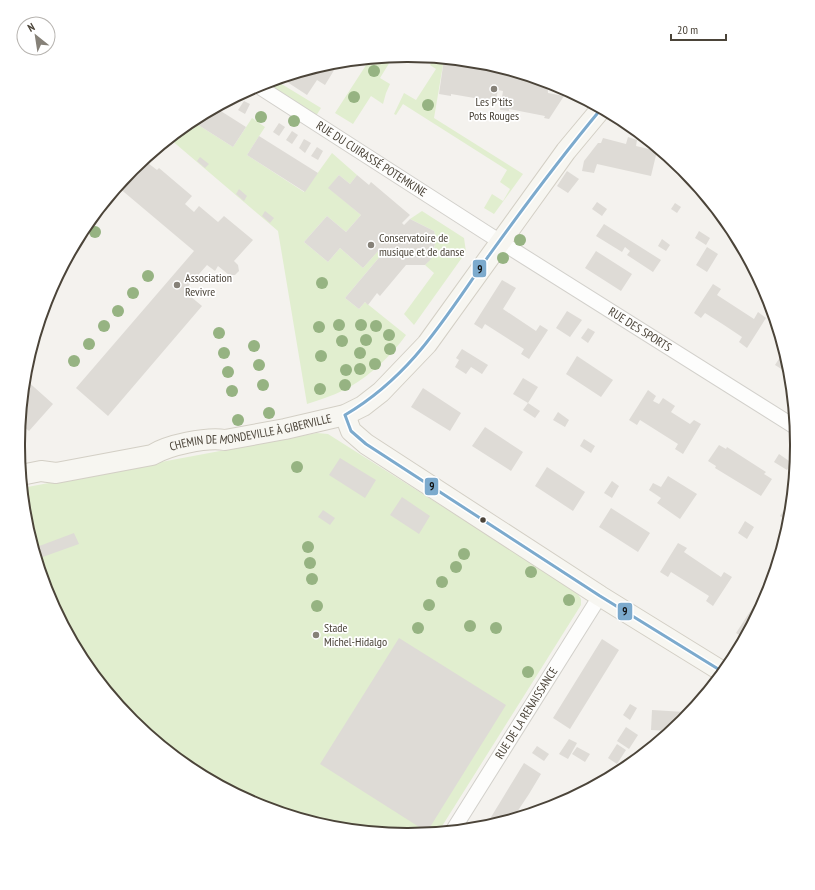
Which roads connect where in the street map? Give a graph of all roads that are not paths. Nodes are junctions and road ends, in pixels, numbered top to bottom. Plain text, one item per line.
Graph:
1 (265, 90) edge
2 (598, 113) edge
3 (493, 237) junction
4 (345, 416) junction
5 (789, 423) edge
6 (26, 474) edge
7 (600, 596) junction
8 (718, 669) edge
9 (457, 824) edge

1 - 3 street, RUE DU CUIRASSÉ POTEMKINE
2 - 3 street, CHEMIN DE MONDEVILLE À GIBERVILLE
3 - 4 street, CHEMIN DE MONDEVILLE À GIBERVILLE
3 - 5 street, RUE DES SPORTS
4 - 6 street, CHEMIN DE MONDEVILLE À GIBERVILLE
4 - 7 street
7 - 8 street
7 - 9 street, RUE DE LA RENAISSANCE

